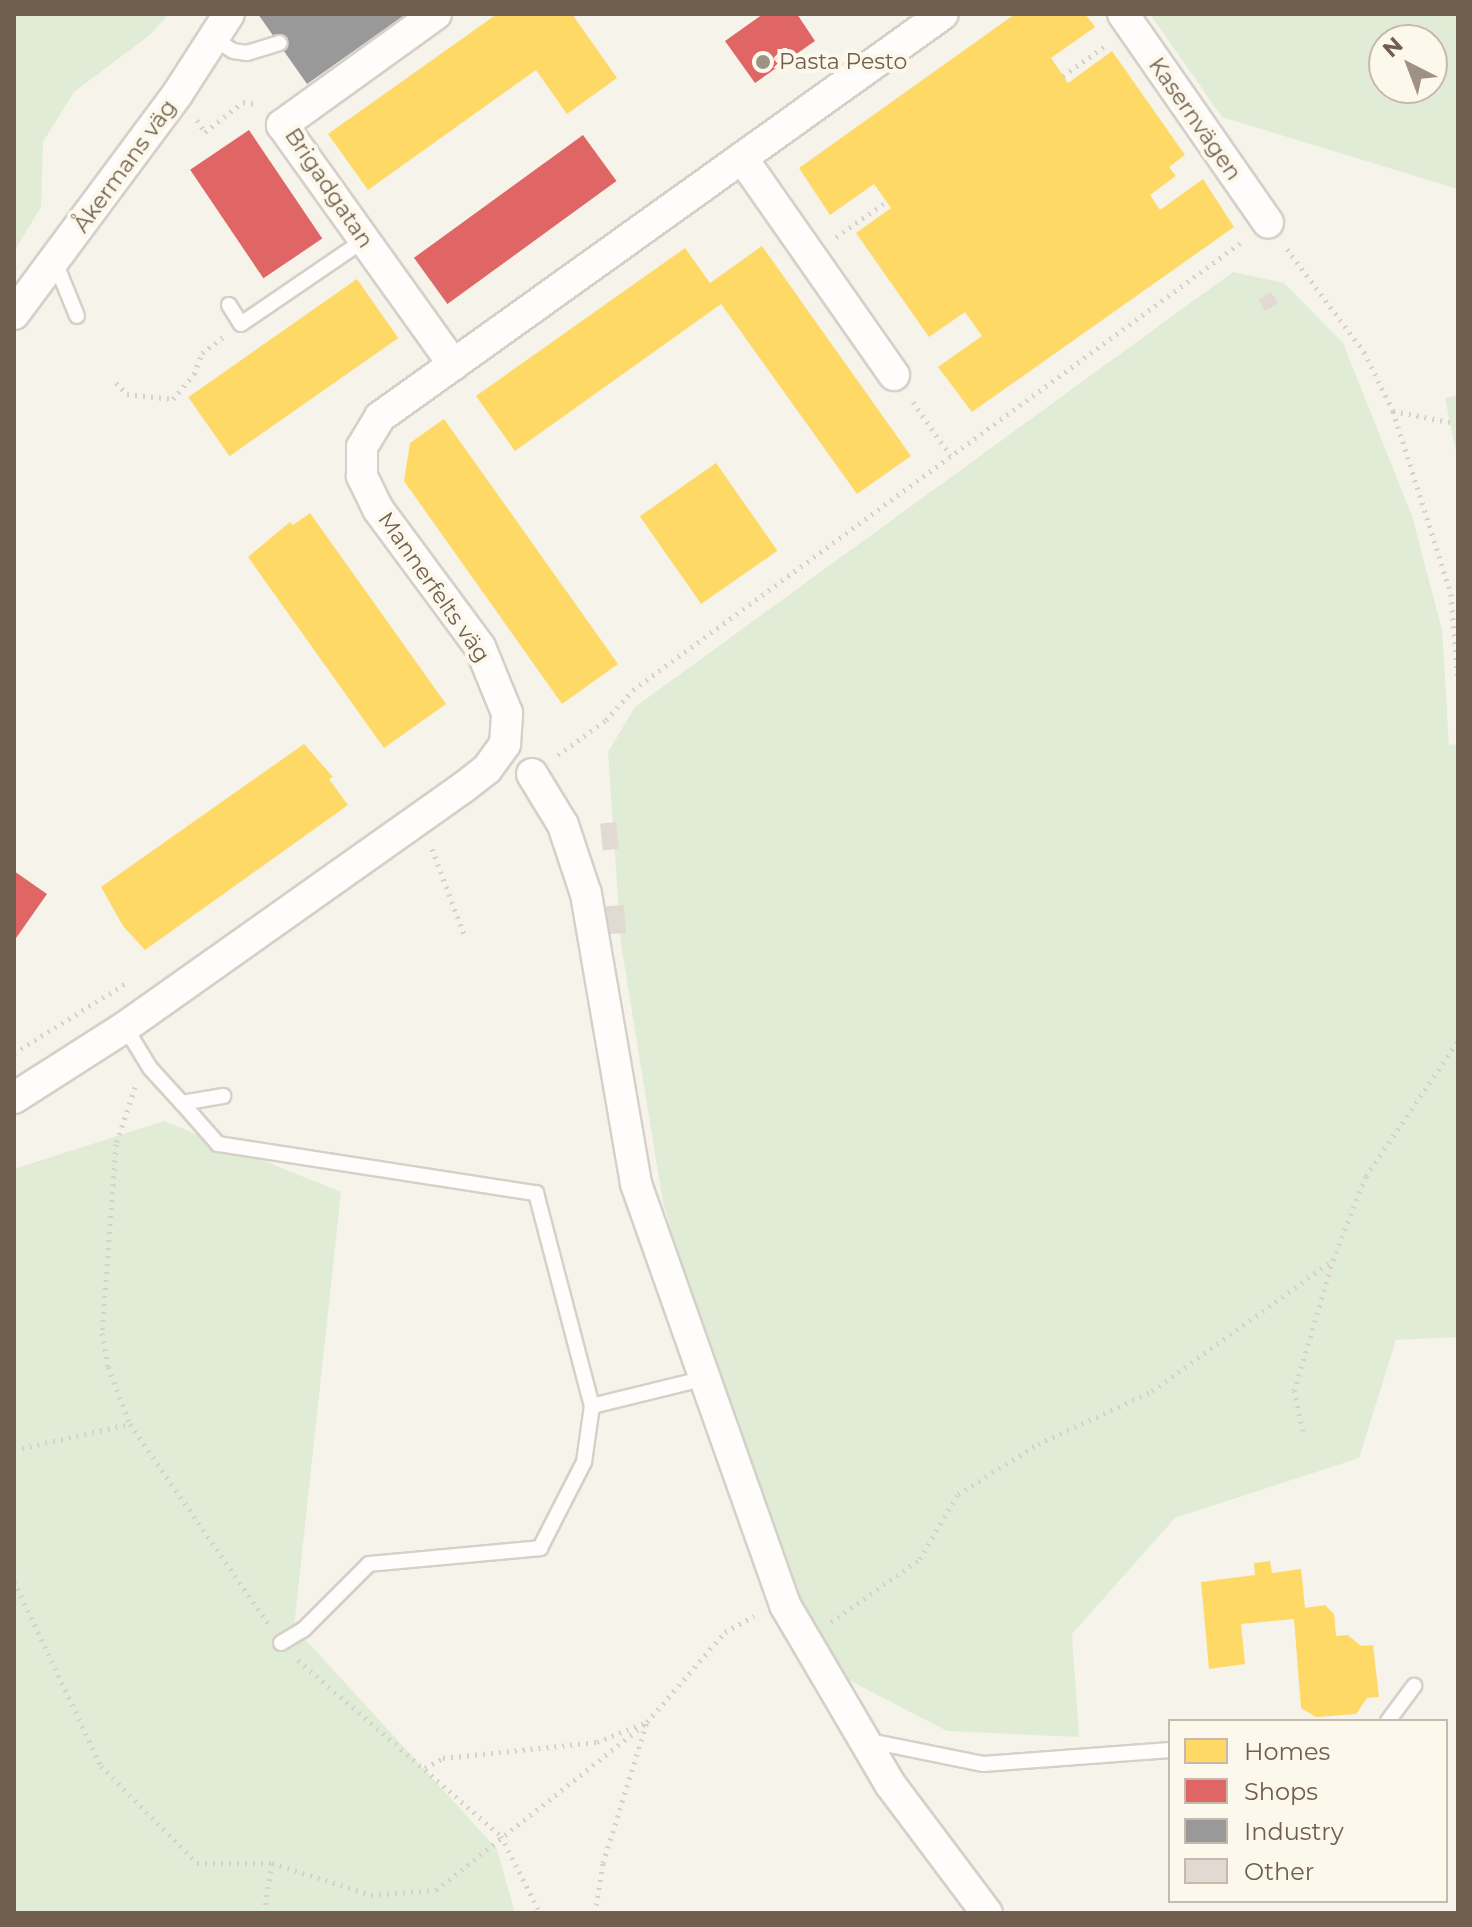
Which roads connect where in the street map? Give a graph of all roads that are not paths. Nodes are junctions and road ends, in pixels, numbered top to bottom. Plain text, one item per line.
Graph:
1 (436, 14) edge
2 (943, 14) edge
3 (1123, 14) edge
4 (221, 27) edge
5 (279, 43) dead end
6 (742, 158) junction
7 (1268, 223) road end
8 (364, 240) junction
9 (55, 262) junction
10 (229, 305) dead end
11 (14, 314) edge
12 (77, 316) dead end
13 (454, 365) junction
14 (894, 375) road end
15 (532, 774) road end
16 (125, 1027) junction
17 (223, 1096) dead end
18 (14, 1098) edge
19 (182, 1103) junction
20 (702, 1379) junction
21 (592, 1406) junction
22 (281, 1643) road end
23 (1414, 1686) dead end
24 (1389, 1719) edge
25 (863, 1739) junction
26 (1168, 1750) edge
27 (987, 1913) edge

1 - 8 street, Brigadgatan
2 - 6 street, Mannerfelts väg
3 - 7 street, Kasernvägen
4 - 5 lane
4 - 9 street, Åkermans väg
6 - 13 street, Mannerfelts väg
6 - 14 street
8 - 10 lane
8 - 13 street, Brigadgatan
9 - 11 street, Åkermans väg
9 - 12 lane
13 - 16 street, Mannerfelts väg
15 - 20 street
16 - 18 street, Mannerfelts väg
16 - 19 lane
17 - 19 lane
19 - 21 lane
20 - 21 lane
20 - 25 street
21 - 22 lane
23 - 24 lane
25 - 26 lane
25 - 27 street

